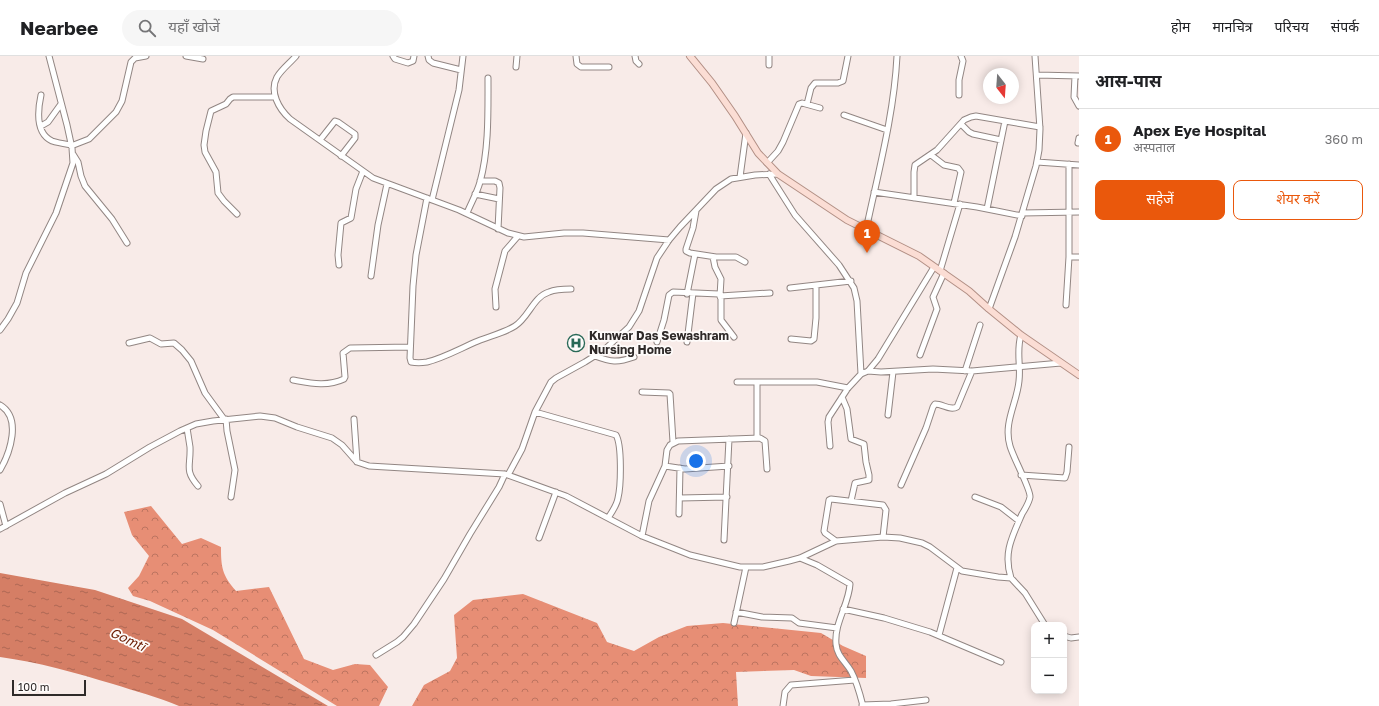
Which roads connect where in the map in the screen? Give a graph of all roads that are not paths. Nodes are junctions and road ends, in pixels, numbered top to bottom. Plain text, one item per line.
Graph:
1 (49, 56) edge
2 (146, 56) edge
3 (186, 56) edge
4 (296, 56) edge
5 (393, 56) edge
6 (414, 56) edge
7 (428, 56) edge
8 (463, 56) edge
9 (517, 56) edge
10 (576, 56) edge
11 (635, 56) edge
12 (769, 56) edge
13 (848, 56) edge
14 (897, 56) edge
15 (961, 56) edge
16 (1035, 56) edge
17 (691, 57) edge
18 (203, 59) dead end
19 (639, 64) dead end
20 (769, 65) dead end
21 (516, 67) dead end
22 (609, 67) dead end
23 (462, 70) junction
24 (1037, 75) junction
25 (1077, 76) edge
26 (488, 78) dead end
27 (41, 95) dead end
28 (959, 95) dead end
29 (275, 97) junction
30 (61, 104) junction
31 (807, 104) junction
32 (1079, 106) edge
33 (820, 108) dead end
34 (844, 115) dead end
35 (1005, 121) junction
36 (961, 124) junction
37 (40, 126) junction
38 (1040, 127) junction
39 (887, 130) junction
40 (746, 133) junction
41 (320, 140) junction
42 (1001, 140) junction
43 (71, 147) junction
44 (931, 155) junction
45 (341, 156) junction
46 (1037, 162) junction
47 (767, 163) junction
48 (1069, 164) junction
49 (1079, 164) edge
50 (363, 171) junction
51 (769, 174) junction
52 (778, 174) junction
53 (740, 177) junction
54 (480, 181) junction
55 (387, 184) junction
56 (874, 192) junction
57 (475, 194) junction
58 (914, 198) junction
59 (430, 199) junction
60 (499, 199) junction
61 (957, 204) junction
62 (987, 209) junction
63 (696, 210) junction
64 (1069, 212) junction
65 (1079, 212) edge
66 (467, 213) junction
67 (236, 214) dead end
68 (1022, 215) junction
69 (498, 229) junction
70 (866, 230) junction
71 (518, 236) junction
72 (669, 240) junction
73 (127, 243) dead end
74 (695, 254) junction
75 (713, 257) junction
76 (1069, 257) junction
77 (1079, 257) edge
78 (744, 262) dead end
79 (339, 265) dead end
80 (934, 267) junction
81 (942, 272) junction
82 (371, 276) dead end
83 (851, 281) junction
84 (816, 285) junction
85 (790, 288) dead end
86 (571, 289) dead end
87 (690, 293) junction
88 (770, 293) dead end
89 (720, 296) junction
90 (1066, 305) dead end
91 (496, 307) dead end
92 (989, 309) junction
93 (980, 325) dead end
94 (0, 330) edge
95 (1021, 335) junction
96 (734, 337) dead end
97 (792, 339) dead end
98 (657, 342) dead end
99 (687, 342) dead end
100 (129, 343) dead end
101 (410, 347) junction
102 (920, 355) dead end
103 (595, 356) junction
104 (634, 358) dead end
105 (1061, 363) junction
106 (1020, 367) junction
107 (868, 371) junction
108 (965, 371) junction
109 (972, 371) junction
110 (893, 372) junction
111 (861, 374) junction
112 (1079, 375) edge
113 (293, 380) dead end
114 (737, 382) dead end
115 (757, 382) junction
116 (848, 388) junction
117 (642, 392) dead end
118 (842, 397) junction
119 (0, 405) edge
120 (535, 412) junction
121 (888, 415) dead end
122 (225, 419) junction
123 (354, 419) dead end
124 (187, 428) junction
125 (757, 438) junction
126 (729, 439) junction
127 (673, 442) junction
128 (830, 446) dead end
129 (1069, 448) dead end
130 (357, 462) junction
131 (665, 466) junction
132 (729, 466) junction
133 (680, 468) junction
134 (767, 469) dead end
135 (0, 470) edge
136 (506, 475) junction
137 (1021, 475) junction
138 (900, 485) dead end
139 (198, 486) dead end
140 (556, 492) junction
141 (231, 497) dead end
142 (727, 497) junction
143 (975, 497) dead end
144 (680, 498) junction
145 (850, 501) junction
146 (0, 504) edge
147 (679, 514) dead end
148 (608, 518) junction
149 (1019, 521) junction
150 (6, 526) junction
151 (0, 529) edge
152 (642, 536) junction
153 (883, 537) junction
154 (539, 538) dead end
155 (724, 540) dead end
156 (836, 541) junction
157 (800, 558) junction
158 (746, 567) junction
159 (957, 568) junction
160 (1011, 578) junction
161 (843, 609) junction
162 (736, 612) junction
163 (1043, 622) edge
164 (734, 623) dead end
165 (837, 628) junction
166 (939, 635) junction
167 (1067, 637) edge
168 (1079, 638) edge
169 (376, 655) dead end
170 (1001, 662) dead end
171 (855, 680) junction
172 (926, 700) dead end
173 (905, 704) edge
174 (862, 705) edge
175 (783, 706) edge

1 - 30 street
2 - 43 street
3 - 18 street
4 - 29 street
5 - 6 street
7 - 23 street
8 - 23 street
9 - 21 street
10 - 22 street
11 - 19 street
12 - 20 street
13 - 31 street
14 - 39 street
15 - 28 street
16 - 24 street
17 - 40 main road
23 - 59 street
24 - 25 street
24 - 38 street
25 - 32 street
26 - 54 street
27 - 37 street
29 - 41 street
29 - 67 street
30 - 37 street
30 - 43 street
31 - 33 street
31 - 47 street
34 - 39 street
35 - 36 street
35 - 38 street
35 - 42 street
36 - 42 street
36 - 44 street
37 - 43 street
38 - 46 street
39 - 56 street
40 - 47 main road
40 - 53 street
41 - 45 street
41 - 45 street
42 - 62 street
43 - 73 street
43 - 94 street
44 - 58 street
44 - 61 street
45 - 50 street
46 - 48 street
46 - 68 street
47 - 52 main road
48 - 49 street
48 - 64 street
50 - 55 street
50 - 79 street
51 - 52 street
51 - 53 street
51 - 83 street
52 - 70 main road
53 - 63 street
54 - 57 street
54 - 60 street
55 - 59 street
55 - 82 street
56 - 58 street
56 - 70 street
57 - 60 street
57 - 66 street
58 - 61 street
59 - 66 street
59 - 101 street
60 - 69 street
61 - 62 street
61 - 81 street
62 - 68 street
63 - 72 street
63 - 74 street
64 - 65 street
64 - 68 street
64 - 76 street
66 - 69 street
68 - 92 street
69 - 71 street
70 - 80 main road
71 - 72 street
71 - 91 street
72 - 103 street
74 - 75 street
74 - 87 street
75 - 78 street
75 - 89 street
76 - 77 street
76 - 90 street
80 - 81 main road
80 - 107 street
81 - 92 main road
81 - 102 street
83 - 84 street
83 - 111 street
84 - 85 street
84 - 97 street
86 - 101 street
87 - 89 street
87 - 98 street
87 - 99 street
88 - 89 street
89 - 96 street
92 - 95 main road
93 - 108 street
95 - 105 main road
95 - 106 street
100 - 122 street
101 - 113 street
103 - 104 street
103 - 120 street
105 - 106 street
105 - 112 main road
106 - 109 street
106 - 137 street
107 - 110 street
107 - 111 street
108 - 109 street
108 - 110 street
109 - 138 street
110 - 121 street
111 - 116 street
114 - 115 street
115 - 116 street
115 - 125 street
116 - 118 street
117 - 127 street
118 - 128 street
118 - 145 street
119 - 135 street
120 - 136 street
120 - 148 street
122 - 124 street
122 - 130 street
122 - 141 street
123 - 130 street
124 - 139 street
124 - 150 street
125 - 126 street
125 - 134 street
126 - 127 street
126 - 132 street
127 - 131 street
129 - 137 street
130 - 136 street
131 - 133 street
131 - 152 street
132 - 133 street
132 - 142 street
133 - 144 street
136 - 140 street
136 - 169 street
137 - 149 street
140 - 148 street
140 - 154 street
142 - 144 street
142 - 155 street
143 - 149 street
144 - 147 street
145 - 153 street
145 - 156 street
146 - 150 street
148 - 152 street
149 - 160 street
150 - 151 street
152 - 158 street
153 - 156 street
153 - 159 street
156 - 157 street
157 - 158 street
157 - 161 street
158 - 162 street
159 - 160 street
159 - 166 street
160 - 163 street
161 - 165 street
161 - 166 street
162 - 164 street
162 - 165 street
165 - 171 street
166 - 170 street
167 - 168 street
171 - 174 street
171 - 175 street
172 - 173 street
173 - 174 street

